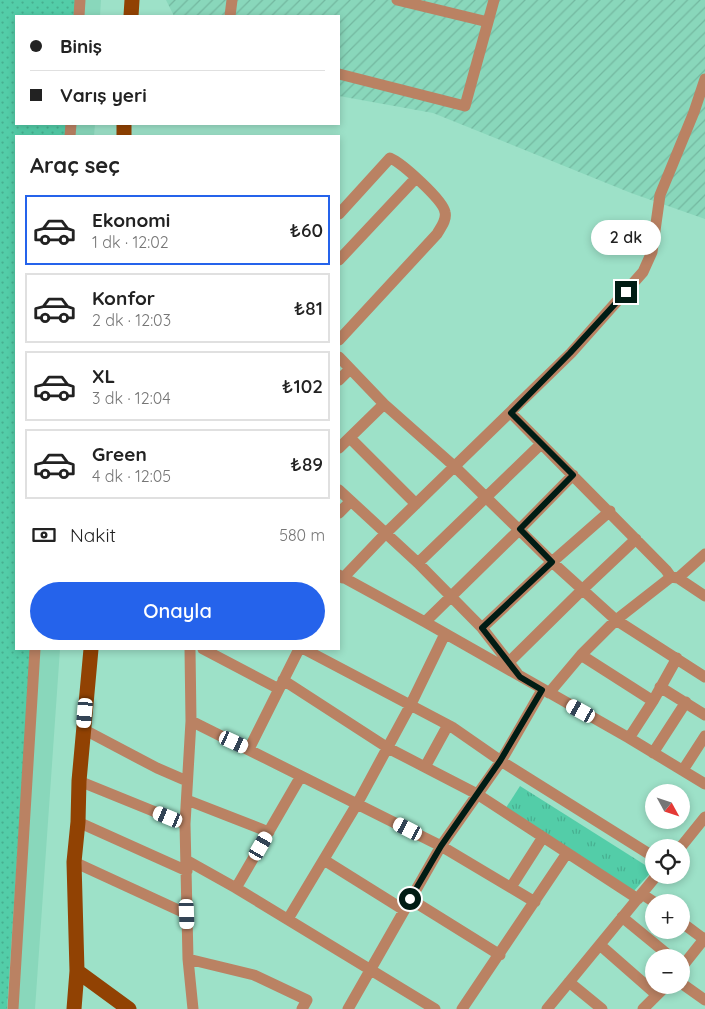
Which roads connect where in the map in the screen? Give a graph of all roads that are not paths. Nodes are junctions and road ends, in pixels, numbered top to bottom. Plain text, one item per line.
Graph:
1 (80, 0) edge
2 (132, 0) edge
3 (232, 0) edge
4 (397, 0) edge
5 (494, 0) edge
6 (79, 15) edge
7 (131, 15) edge
8 (230, 15) edge
9 (488, 22) junction
10 (340, 74) edge
11 (705, 79) edge
12 (416, 178) junction
13 (340, 213) edge
14 (340, 259) edge
15 (340, 339) edge
16 (340, 358) edge
17 (350, 369) junction
18 (340, 379) edge
19 (384, 404) junction
20 (511, 413) junction
21 (350, 438) junction
22 (541, 444) junction
23 (340, 447) edge
24 (454, 466) junction
25 (573, 475) junction
26 (340, 491) edge
27 (486, 498) junction
28 (350, 501) junction
29 (416, 504) junction
30 (340, 511) edge
31 (610, 511) junction
32 (520, 529) junction
33 (386, 533) junction
34 (636, 539) junction
35 (705, 554) edge
36 (418, 562) junction
37 (552, 562) junction
38 (341, 576) edge
39 (675, 577) junction
40 (583, 589) junction
41 (450, 596) junction
42 (705, 596) edge
43 (616, 620) junction
44 (425, 622) junction
45 (482, 628) junction
46 (445, 634) junction
47 (35, 650) edge
48 (91, 650) edge
49 (190, 650) edge
50 (205, 650) edge
51 (298, 650) edge
52 (306, 650) edge
53 (581, 655) junction
54 (677, 658) junction
55 (509, 662) junction
56 (520, 677) junction
57 (705, 677) edge
58 (281, 685) junction
59 (660, 687) junction
60 (546, 692) junction
61 (653, 700) junction
62 (686, 702) junction
63 (410, 706) junction
64 (705, 715) edge
65 (191, 721) junction
66 (448, 725) junction
67 (83, 729) junction
68 (705, 736) edge
69 (629, 738) junction
70 (388, 748) junction
71 (249, 749) junction
72 (653, 753) junction
73 (500, 761) junction
74 (425, 767) junction
75 (683, 770) junction
76 (301, 776) junction
77 (79, 781) junction
78 (187, 781) junction
79 (705, 784) edge
80 (477, 794) junction
81 (187, 800) junction
82 (357, 804) junction
83 (705, 817) edge
84 (78, 822) junction
85 (185, 824) junction
86 (269, 832) junction
87 (543, 838) junction
88 (687, 839) edge
89 (441, 846) junction
90 (645, 851) edge
91 (567, 853) junction
92 (324, 860) junction
93 (74, 862) junction
94 (186, 866) junction
95 (650, 884) edge
96 (511, 887) junction
97 (236, 888) junction
98 (640, 896) junction
99 (645, 898) edge
100 (410, 899) junction
101 (535, 902) junction
102 (404, 910) junction
103 (187, 914) junction
104 (622, 917) junction
105 (288, 919) junction
106 (690, 928) edge
107 (705, 938) edge
108 (600, 945) junction
109 (661, 949) edge
110 (500, 955) junction
111 (690, 957) edge
112 (188, 959) junction
113 (369, 970) junction
114 (77, 972) junction
115 (569, 982) junction
116 (690, 989) edge
117 (657, 995) joint
118 (705, 1000) edge
119 (127, 1008) edge
120 (13, 1009) edge
121 (74, 1009) edge
122 (193, 1009) edge
123 (302, 1009) edge
124 (348, 1009) edge
125 (435, 1009) edge
126 (462, 1009) edge
127 (547, 1009) edge
128 (602, 1009) edge
129 (643, 1009) edge

1 - 6 street
2 - 7 main road
3 - 8 street
4 - 9 street
5 - 9 street
9 - 10 street
11 - 20 street
12 - 13 street
12 - 14 street
12 - 15 street
16 - 17 street
17 - 18 street
17 - 19 street
19 - 21 street
19 - 24 street
20 - 22 street
20 - 24 street
21 - 23 street
21 - 29 street
22 - 25 street
22 - 27 street
24 - 27 street
24 - 29 street
25 - 31 street
25 - 32 street
26 - 28 street
27 - 32 street
27 - 36 street
28 - 30 street
28 - 33 street
29 - 33 street
31 - 34 street
31 - 37 street
32 - 37 street
32 - 41 street
33 - 36 street
33 - 38 street
34 - 39 street
34 - 40 street
35 - 39 street
36 - 41 street
37 - 40 street
37 - 45 street
38 - 44 street
39 - 42 street
39 - 43 street
40 - 43 street
40 - 55 street
41 - 44 street
41 - 45 street
43 - 53 street
43 - 54 street
44 - 46 street
45 - 55 street
46 - 56 street
46 - 63 street
47 - 120 street
48 - 67 main road
49 - 65 street
50 - 58 street
51 - 58 street
52 - 63 street
53 - 60 street
53 - 61 street
54 - 57 street
54 - 59 street
55 - 56 street
56 - 60 street
58 - 70 street
58 - 71 street
59 - 61 street
59 - 62 street
60 - 69 street
60 - 73 street
61 - 69 street
62 - 64 street
62 - 72 street
63 - 66 street
63 - 70 street
65 - 71 street
65 - 78 street
66 - 73 street
66 - 74 street
67 - 77 main road
67 - 78 street
68 - 75 street
69 - 72 street
70 - 74 street
70 - 82 street
71 - 76 street
72 - 75 street
73 - 80 street
73 - 90 street
74 - 80 street
75 - 79 street
76 - 82 street
76 - 86 street
77 - 84 main road
77 - 85 street
78 - 81 street
80 - 87 street
80 - 89 street
81 - 85 street
81 - 86 street
82 - 89 street
82 - 92 street
83 - 88 street
84 - 93 main road
84 - 94 street
85 - 94 street
86 - 97 street
87 - 91 street
87 - 96 street
89 - 96 street
89 - 100 street
91 - 98 street
91 - 101 street
92 - 102 street
92 - 105 street
93 - 103 street
93 - 114 main road
94 - 97 street
94 - 103 street
95 - 98 street
96 - 101 street
97 - 105 street
98 - 99 street
98 - 104 street
100 - 102 street
100 - 110 street
101 - 110 street
102 - 113 street
103 - 112 street
104 - 108 street
104 - 109 street
105 - 113 street
106 - 107 street
107 - 111 street
108 - 115 street
108 - 117 street
110 - 126 street
112 - 122 street
112 - 123 street
113 - 124 street
113 - 125 street
114 - 119 main road
114 - 121 main road
115 - 127 street
115 - 128 street
116 - 118 street
117 - 129 street

